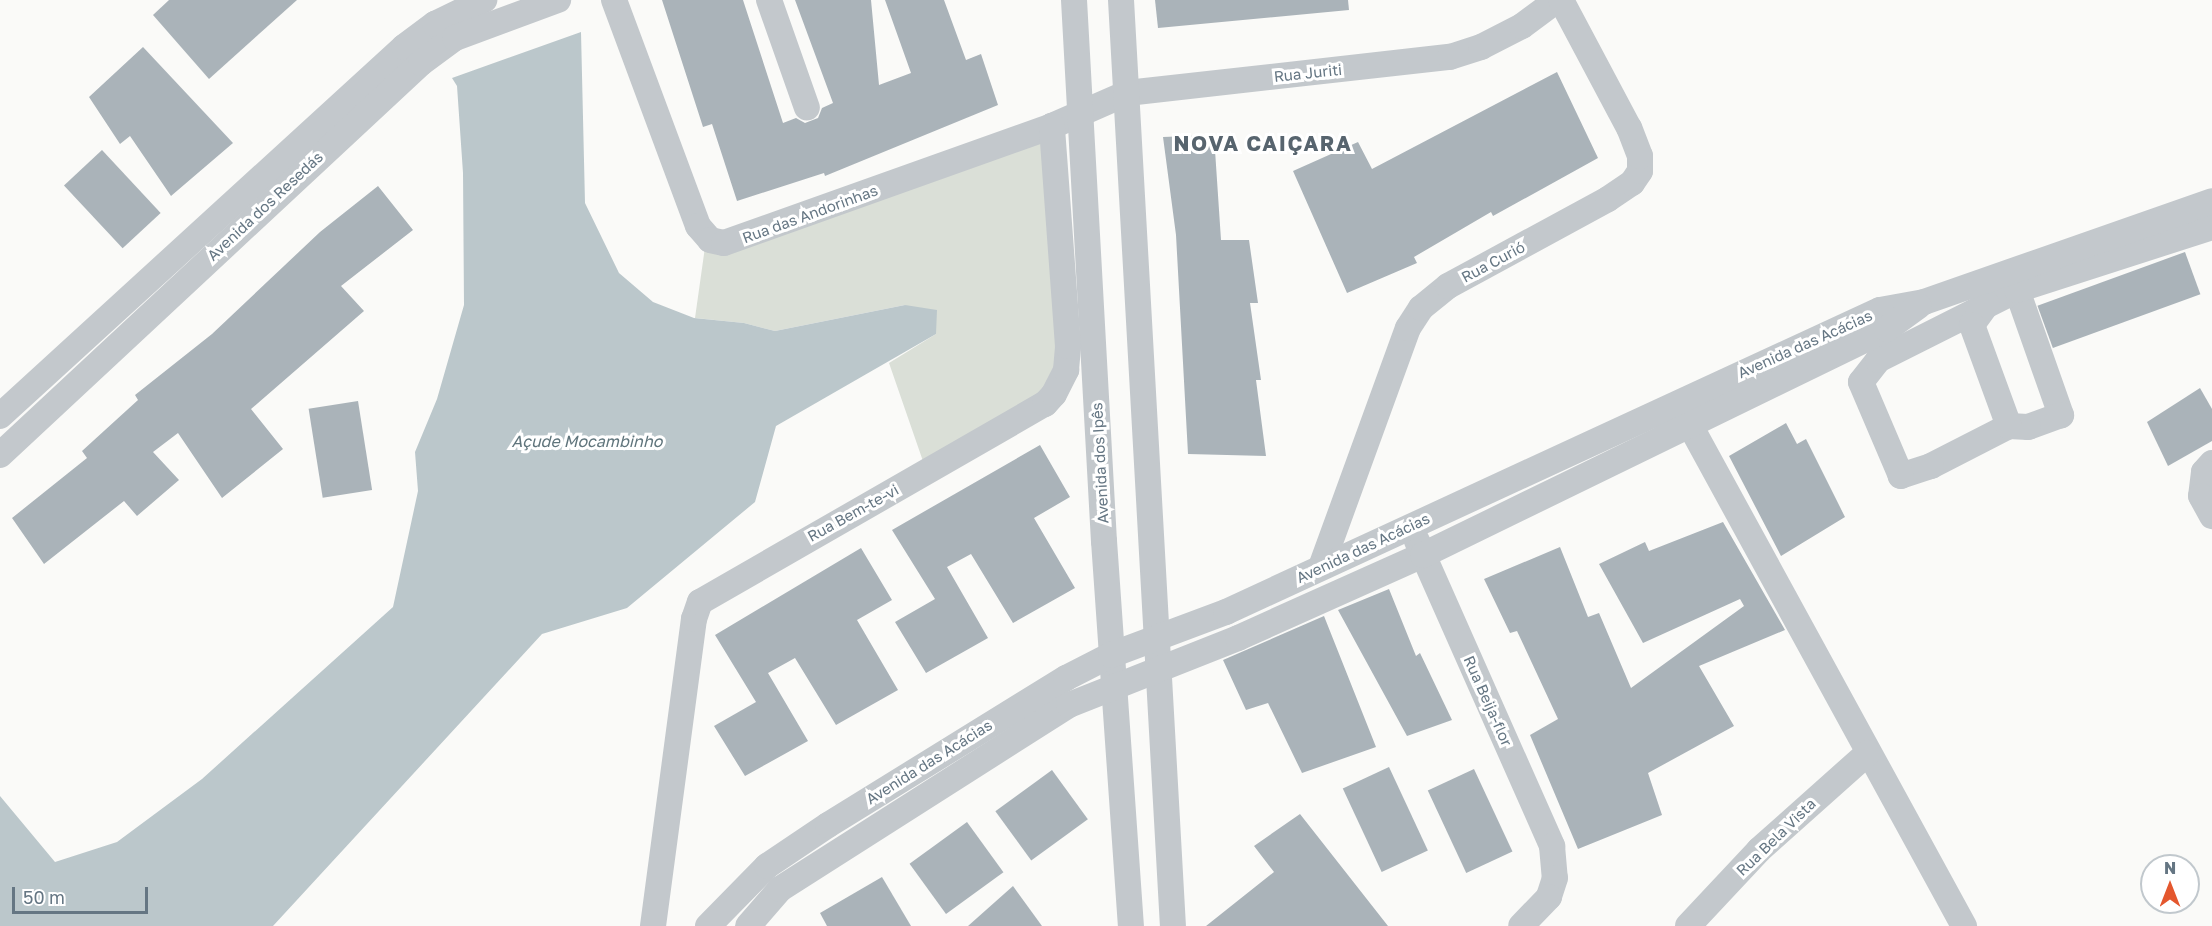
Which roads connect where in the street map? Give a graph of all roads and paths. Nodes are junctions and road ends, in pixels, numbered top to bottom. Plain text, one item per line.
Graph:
1 (484, 0) edge
2 (558, 0) edge
3 (614, 0) edge
4 (768, 0) edge
5 (1074, 0) edge
6 (1121, 0) edge
7 (1559, 0) edge
8 (1127, 93) junction
9 (807, 108) dead end
10 (1081, 112) junction
11 (1052, 126) junction
12 (2212, 201) edge
13 (2212, 227) edge
14 (2017, 290) junction
15 (1924, 302) junction
16 (1987, 304) junction
17 (0, 416) edge
18 (2009, 426) junction
19 (1691, 427) junction
20 (0, 455) edge
21 (2212, 462) edge
22 (2212, 516) edge
23 (1410, 526) junction
24 (1423, 555) junction
25 (1321, 567) junction
26 (1158, 638) junction
27 (1111, 655) junction
28 (1161, 667) junction
29 (1113, 685) junction
30 (1868, 753) junction
31 (653, 926) edge
32 (708, 926) edge
33 (748, 926) edge
34 (1131, 926) edge
35 (1173, 926) edge
36 (1521, 926) edge
37 (1688, 926) edge
38 (1964, 926) edge

1 - 17 street, Avenida dos Resedás
2 - 20 street, Avenida dos Resedás
3 - 11 street, Rua das Andorinhas
4 - 9 street
5 - 10 street, Avenida dos Ipês
6 - 8 street
7 - 8 street, Rua Juriti
7 - 25 street, Rua Curió
8 - 10 street, Rua Juriti
8 - 26 street
10 - 11 street, Rua Juriti
10 - 27 street, Avenida dos Ipês
11 - 31 street, Rua Bem-te-vi
12 - 15 street
13 - 14 street
14 - 16 street
14 - 18 street
15 - 19 street, Avenida das Acácias
15 - 23 street, Avenida das Acácias
16 - 18 street
16 - 18 street
19 - 24 street, Avenida das Acácias
19 - 30 street
21 - 22 street
23 - 24 street, Rua Beija-flor
23 - 25 street, Avenida das Acácias
24 - 28 street, Avenida das Acácias
24 - 36 street, Rua Beija-flor
25 - 26 street, Avenida das Acácias
26 - 27 street, Avenida das Acácias
26 - 28 street
27 - 29 street, Avenida dos Ipês
27 - 32 street, Avenida das Acácias
28 - 29 street, Avenida das Acácias
28 - 35 street
29 - 33 street, Avenida das Acácias
29 - 34 street, Avenida dos Ipês
30 - 37 street, Rua Bela Vista
30 - 38 street

